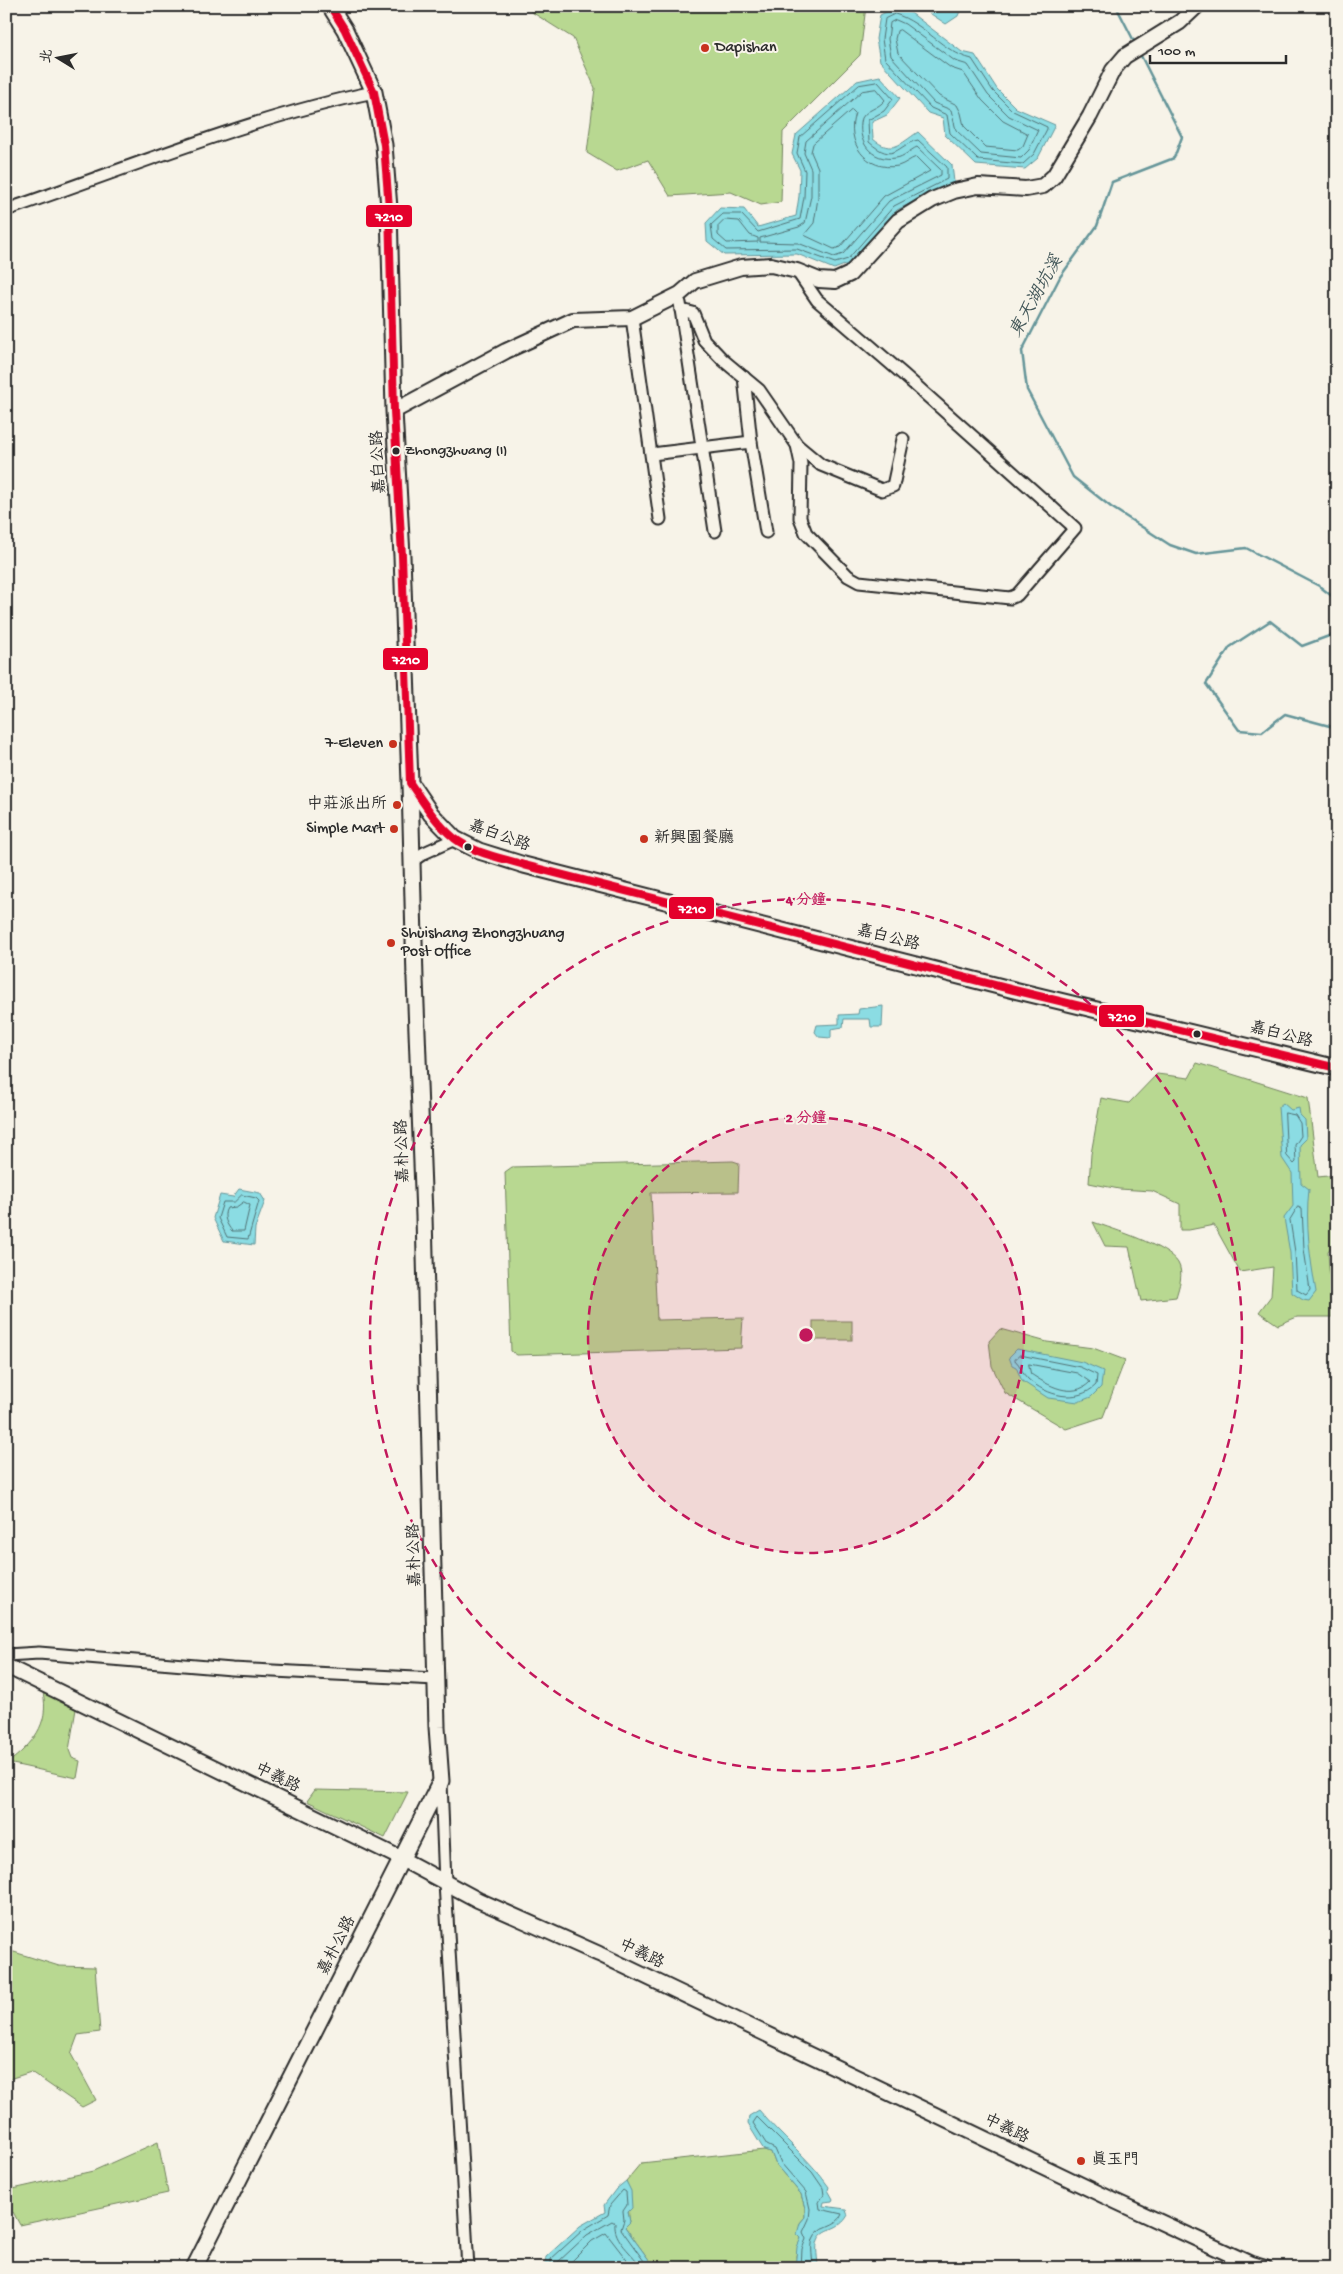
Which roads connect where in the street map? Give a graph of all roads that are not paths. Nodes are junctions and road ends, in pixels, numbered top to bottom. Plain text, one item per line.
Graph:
1 (330, 6) edge
2 (1197, 6) edge
3 (374, 92) junction
4 (6, 210) edge
5 (797, 271) junction
6 (680, 294) junction
7 (681, 310) junction
8 (632, 318) junction
9 (744, 377) junction
10 (394, 411) junction
11 (903, 439) dead end
12 (751, 442) junction
13 (797, 445) junction
14 (703, 448) junction
15 (652, 454) junction
16 (660, 518) dead end
17 (714, 531) dead end
18 (766, 532) dead end
19 (410, 783) junction
20 (456, 840) junction
21 (412, 861) junction
22 (1337, 1068) edge
23 (6, 1655) edge
24 (6, 1666) edge
25 (436, 1679) junction
26 (441, 1781) junction
27 (402, 1860) junction
28 (445, 1883) junction
29 (194, 2268) edge
30 (468, 2268) edge
31 (1265, 2268) edge

1 - 3 main road, 嘉白公路
2 - 5 street
3 - 4 street
3 - 10 main road, 嘉白公路
5 - 6 street
5 - 13 street
6 - 7 street
6 - 8 street
7 - 9 street
7 - 14 street
8 - 10 street
8 - 15 street
9 - 12 street
9 - 13 street
10 - 19 main road, 嘉白公路
11 - 13 street
12 - 14 street
12 - 18 street
14 - 15 street
14 - 17 street
15 - 16 street
19 - 20 main road, 嘉白公路
19 - 21 main road, 嘉朴公路
20 - 21 street
20 - 22 main road, 嘉白公路
21 - 25 main road, 嘉朴公路
23 - 25 street
24 - 27 street, 中義路
25 - 26 main road, 嘉朴公路
26 - 27 main road, 嘉朴公路
26 - 28 street
27 - 28 street, 中義路
27 - 29 main road, 嘉朴公路
28 - 30 street
28 - 31 street, 中義路

